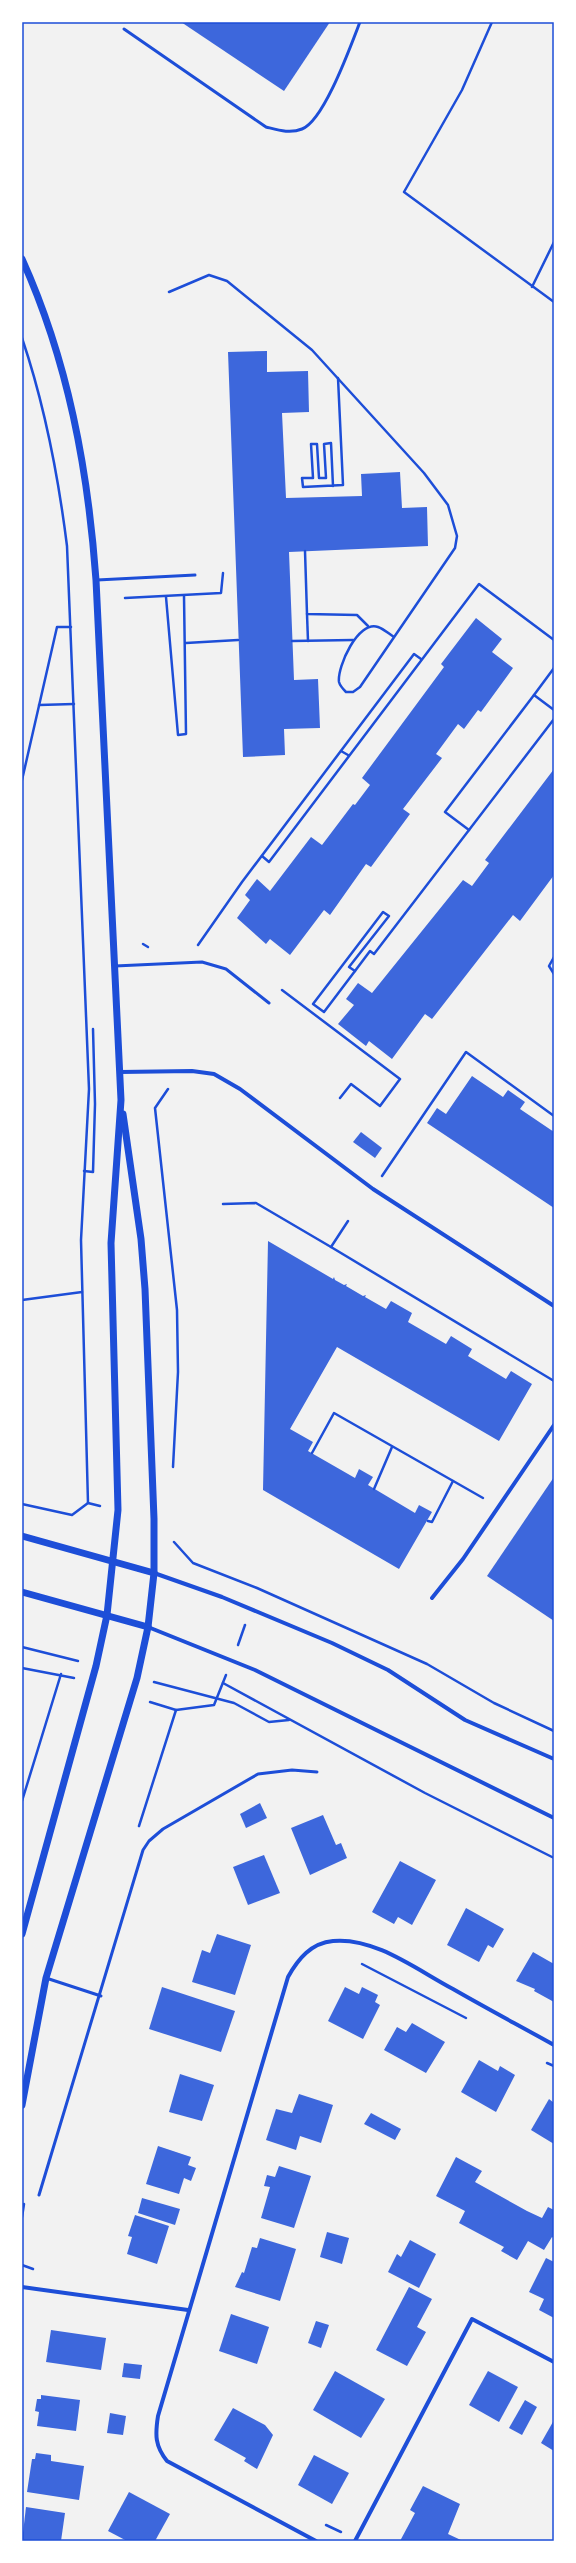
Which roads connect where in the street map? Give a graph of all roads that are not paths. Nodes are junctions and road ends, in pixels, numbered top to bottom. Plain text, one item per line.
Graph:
1 (360, 22) edge
2 (124, 29) dead end
3 (22, 259) edge
4 (195, 575) dead end
5 (96, 580) junction
6 (115, 966) junction
7 (269, 1003) dead end
8 (120, 1072) junction
9 (120, 1100) junction
10 (554, 1306) edge
11 (554, 1425) edge
12 (22, 1536) edge
13 (113, 1561) junction
14 (154, 1573) junction
15 (22, 1592) edge
16 (432, 1598) dead end
17 (107, 1615) junction
18 (148, 1627) junction
19 (554, 1759) edge
20 (317, 1772) dead end
21 (554, 1818) edge
22 (22, 1934) edge
23 (46, 1978) junction
24 (101, 1996) junction
25 (554, 2044) edge
26 (22, 2105) edge
27 (39, 2195) dead end
28 (22, 2287) edge
29 (188, 2310) junction
30 (554, 2362) edge
31 (355, 2540) edge
32 (316, 2541) edge

1 - 2 lane
3 - 5 street
4 - 5 lane
5 - 6 street
6 - 7 lane
6 - 8 street
8 - 9 street
8 - 10 street
9 - 13 street
9 - 14 street
11 - 16 street
12 - 13 street
13 - 14 street
13 - 17 street
14 - 18 street
14 - 19 street
15 - 17 street
17 - 18 street
17 - 22 street
18 - 21 street
18 - 23 street
20 - 24 lane
23 - 24 lane
23 - 26 street
24 - 27 lane
25 - 29 street
28 - 29 street
29 - 32 street
30 - 31 street

